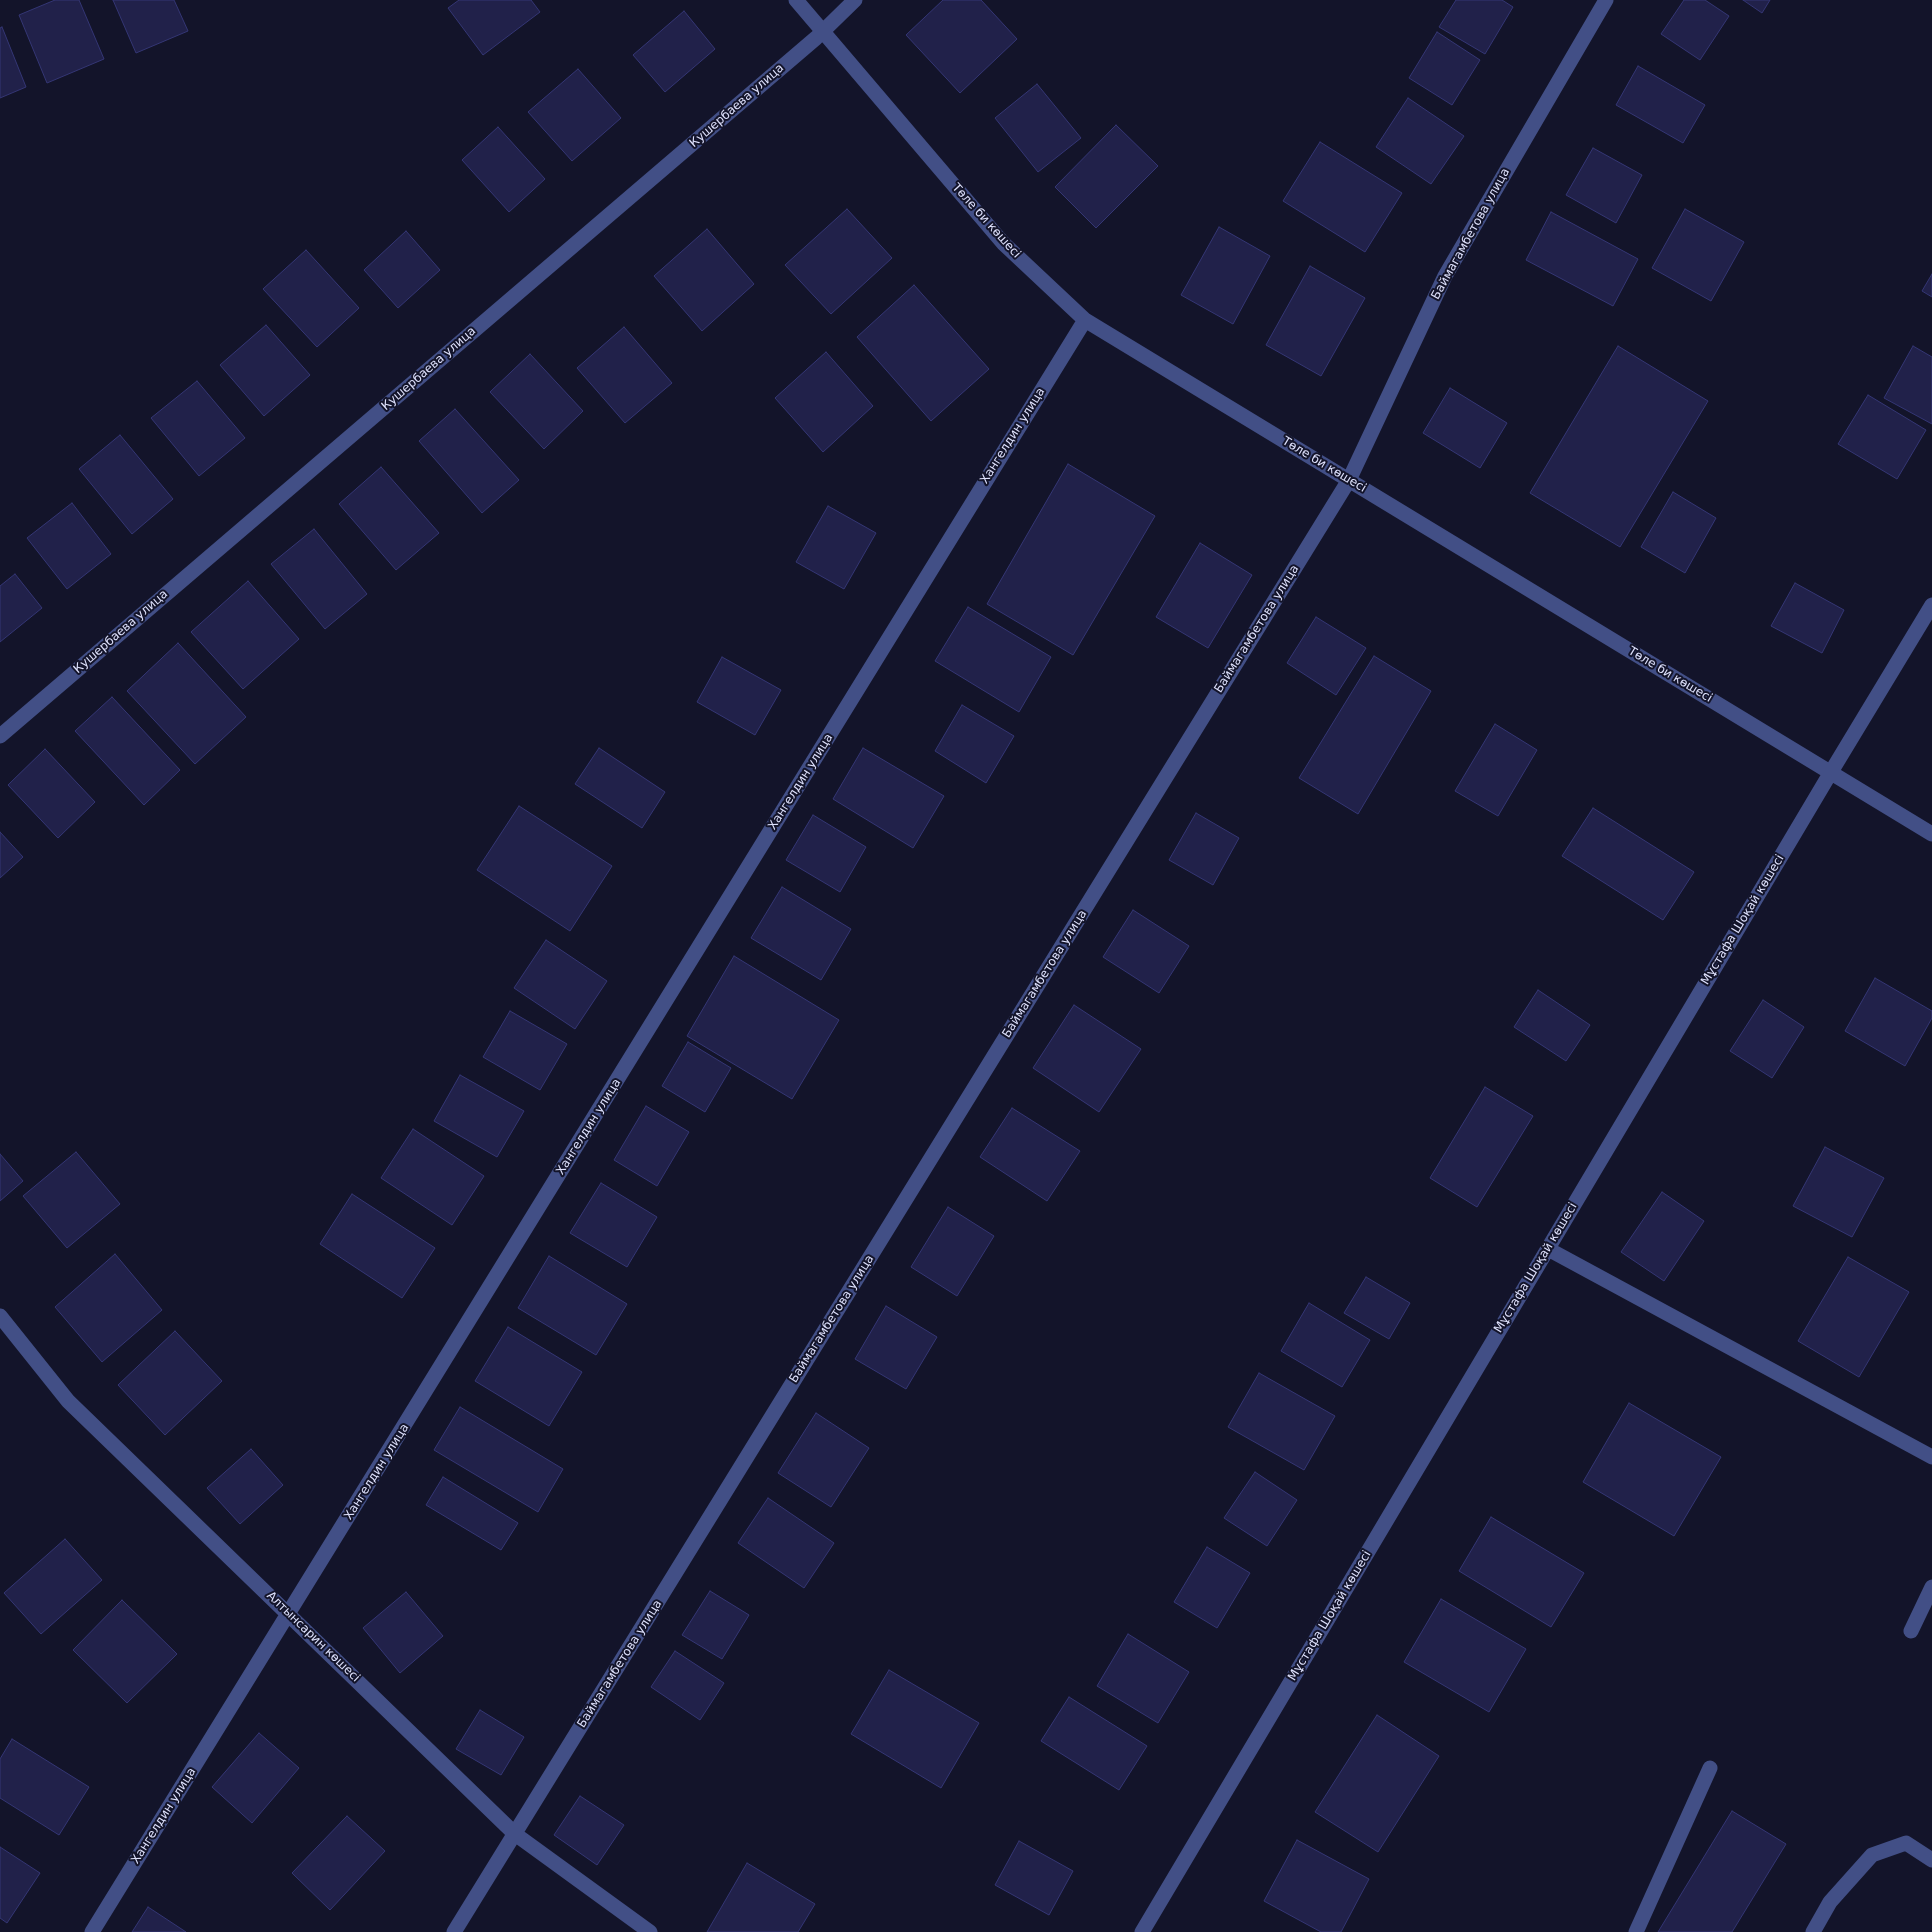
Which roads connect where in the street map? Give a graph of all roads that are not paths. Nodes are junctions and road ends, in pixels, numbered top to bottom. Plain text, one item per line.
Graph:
1 (796, 0) edge
2 (855, 0) edge
3 (1606, 0) edge
4 (822, 32) junction
5 (1085, 320) junction
6 (1349, 480) junction
7 (1932, 605) edge
8 (0, 736) edge
9 (1830, 772) junction
10 (1932, 834) edge
11 (1548, 1248) junction
12 (0, 1316) edge
13 (1932, 1457) edge
14 (1932, 1587) edge
15 (290, 1615) junction
16 (1911, 1631) dead end
17 (1710, 1768) dead end
18 (516, 1834) junction
19 (1932, 1860) edge
20 (92, 1932) edge
21 (454, 1932) edge
22 (650, 1932) edge
23 (1142, 1932) edge
24 (1636, 1932) edge
25 (1813, 1932) edge

1 - 4 street, Төле би көшесі
2 - 4 street, Кушербаева улица
3 - 6 street, Баймагамбетова улица
4 - 5 street, Төле би көшесі
4 - 8 street, Кушербаева улица
5 - 6 street, Төле би көшесі
5 - 15 street, Хангелдин улица
6 - 9 street, Төле би көшесі
6 - 18 street, Баймагамбетова улица
7 - 9 street, Мұстафа Шоқай көшесі
9 - 10 street, Төле би көшесі
9 - 11 street, Мұстафа Шоқай көшесі
11 - 13 street
11 - 23 street, Мұстафа Шоқай көшесі
12 - 15 street, Алтынсарин көшесі
14 - 16 street
15 - 18 street, Алтынсарин көшесі
15 - 20 street, Хангелдин улица
17 - 24 street
18 - 21 street, Баймагамбетова улица
18 - 22 street, Алтынсарин көшесі
19 - 25 street

